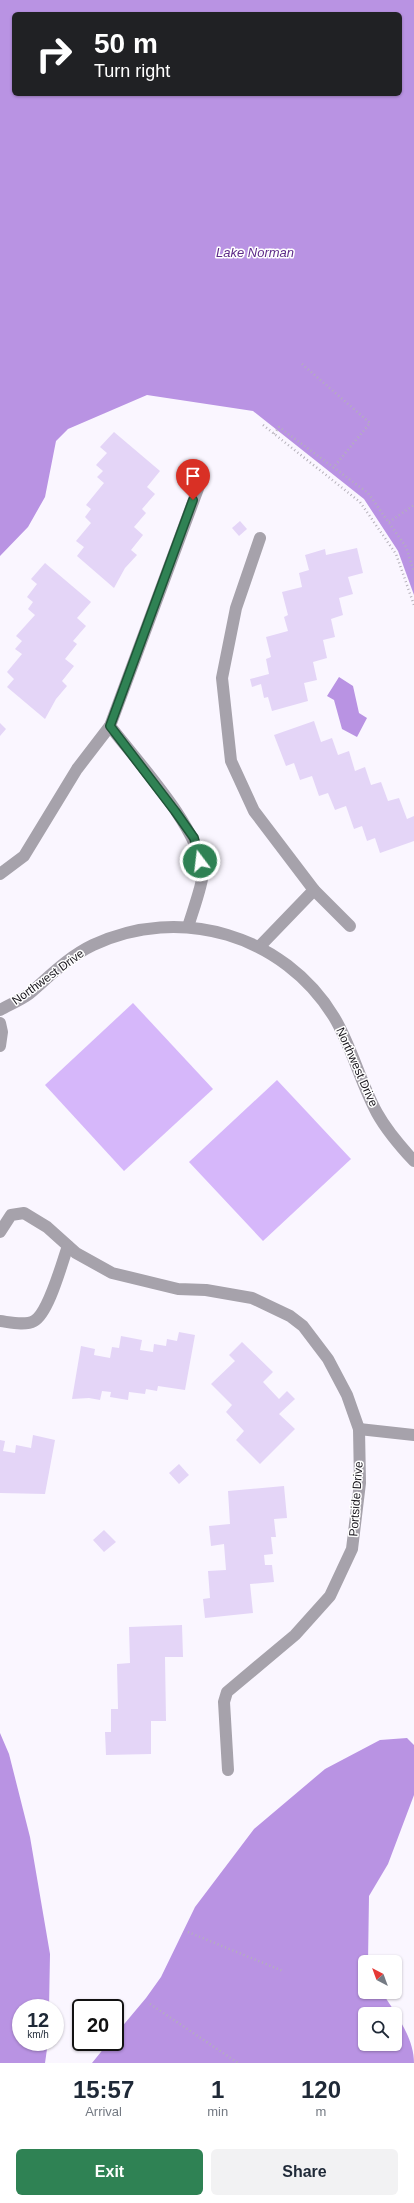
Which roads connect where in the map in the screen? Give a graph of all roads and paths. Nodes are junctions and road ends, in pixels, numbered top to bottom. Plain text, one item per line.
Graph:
1 (302, 364) dead end
2 (263, 425) dead end
3 (274, 434) junction
4 (333, 468) junction
5 (199, 486) dead end
6 (414, 505) edge
7 (389, 522) junction
8 (260, 538) dead end
9 (414, 572) edge
10 (414, 605) edge
11 (110, 726) junction
12 (0, 874) edge
13 (314, 890) junction
14 (350, 926) dead end
15 (188, 927) junction
16 (260, 946) junction
17 (0, 1010) edge
18 (0, 1023) edge
19 (0, 1046) edge
20 (414, 1161) edge
21 (0, 1232) edge
22 (68, 1246) junction
23 (0, 1321) edge
24 (359, 1429) junction
25 (414, 1435) edge
26 (228, 1770) dead end
27 (188, 1932) dead end
28 (283, 1971) dead end
29 (150, 2004) dead end
30 (238, 2063) edge

1 - 4 path
2 - 3 path
3 - 4 path
3 - 10 path
4 - 7 path
5 - 11 street
6 - 7 path
7 - 9 path
8 - 13 street
11 - 12 street
11 - 15 street
13 - 14 street
13 - 16 street
15 - 16 street, Northwest Drive
15 - 17 street, Northwest Drive
16 - 20 street, Northwest Drive
18 - 19 street
21 - 22 street, Portside Drive
22 - 23 street
22 - 24 street, Portside Drive
24 - 25 street
24 - 26 street, Portside Drive
27 - 28 path
29 - 30 path

